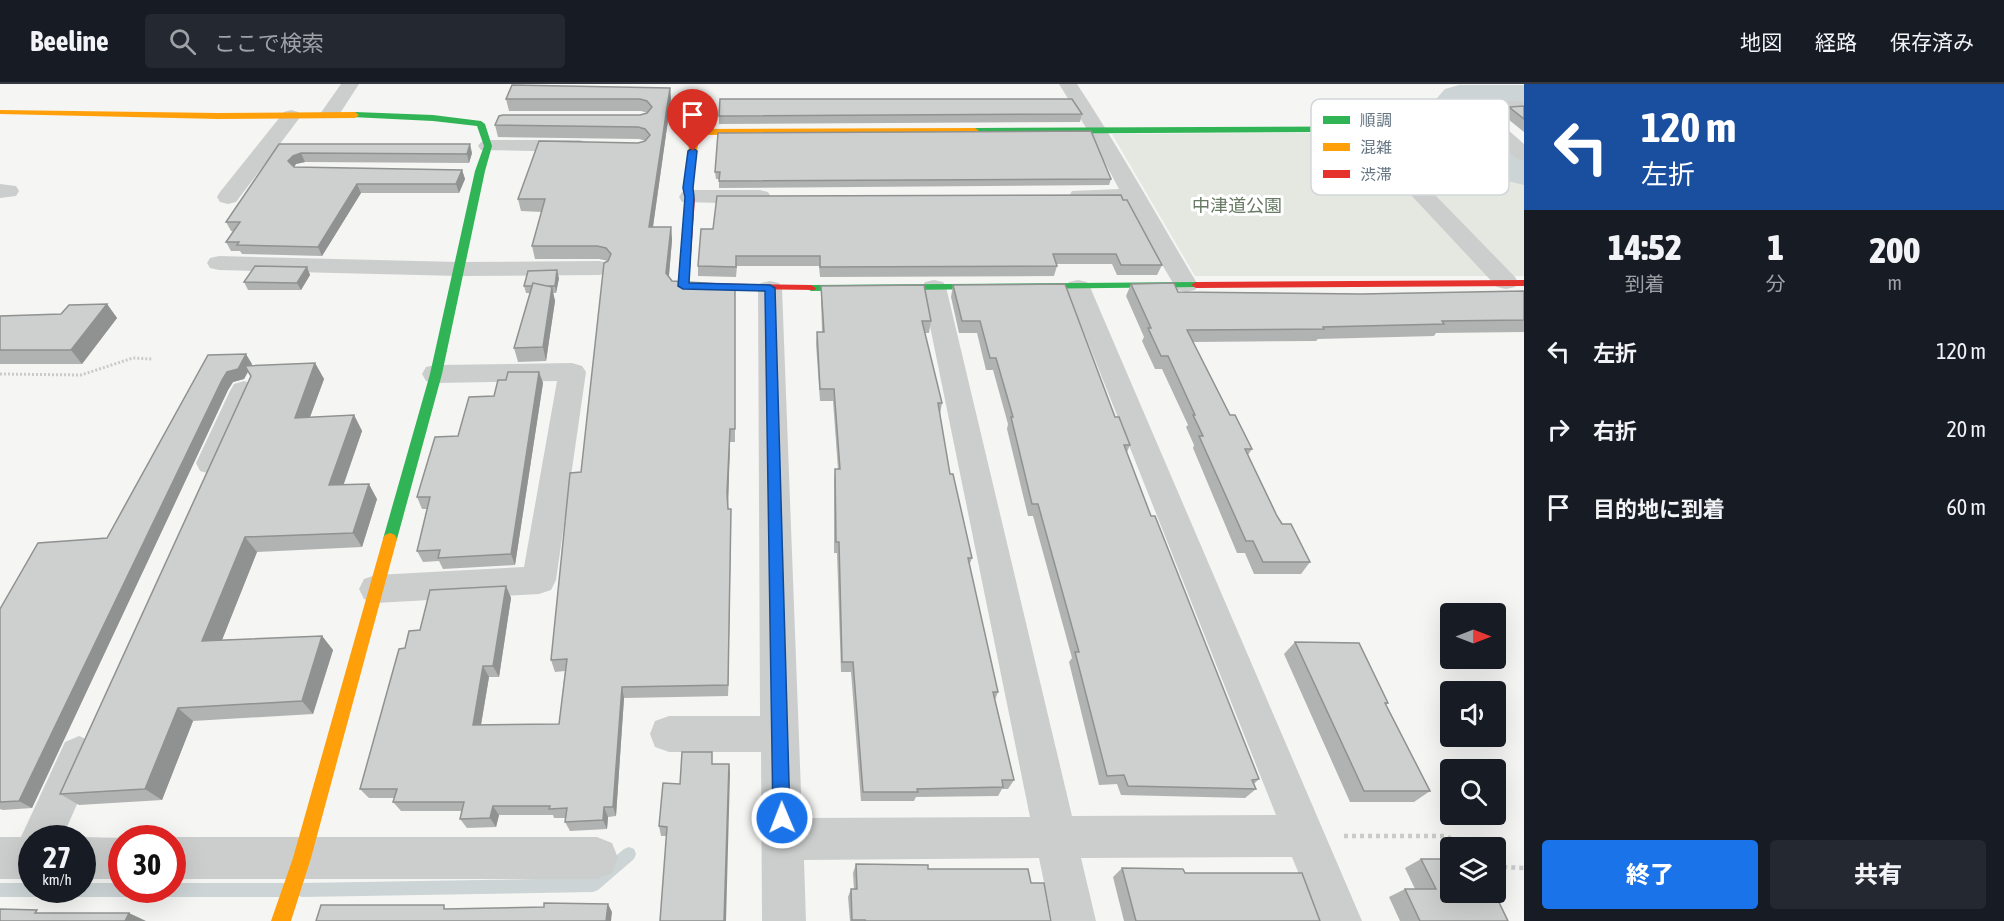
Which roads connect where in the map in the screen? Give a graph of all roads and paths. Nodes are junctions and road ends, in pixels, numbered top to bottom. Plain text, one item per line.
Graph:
1 (350, 84) edge
2 (1068, 84) edge
3 (1509, 107) edge
4 (1524, 107) edge
5 (0, 112) edge
6 (330, 114) junction
7 (291, 116) junction
8 (1311, 129) edge
9 (1098, 131) junction
10 (488, 146) junction
11 (1509, 146) edge
12 (604, 147) edge
13 (1524, 155) edge
14 (457, 171) edge
15 (480, 171) junction
16 (1426, 195) edge
17 (1061, 196) edge
18 (1133, 196) junction
19 (228, 197) dead end
20 (690, 197) junction
21 (786, 197) edge
22 (219, 263) dead end
23 (599, 268) dead end
24 (459, 269) junction
25 (1515, 283) edge
26 (1186, 285) junction
27 (934, 287) junction
28 (1078, 287) junction
29 (770, 288) junction
30 (152, 359) dead end
31 (0, 374) edge
32 (436, 374) junction
33 (244, 391) edge
34 (199, 489) edge
35 (376, 589) junction
36 (90, 729) edge
37 (669, 734) dead end
38 (780, 734) junction
39 (47, 825) edge
40 (1055, 836) junction
41 (1305, 836) junction
42 (1448, 837) edge
43 (782, 839) junction
44 (0, 858) edge
45 (18, 858) edge
46 (186, 858) edge
47 (302, 858) junction
48 (597, 858) dead end
49 (1506, 867) edge
50 (1524, 868) edge
51 (281, 921) edge
52 (784, 921) edge
53 (1074, 921) edge
54 (1340, 921) edge

1 - 6 street
2 - 9 street
3 - 4 street
5 - 7 street
6 - 7 street
6 - 10 street
7 - 19 street
8 - 9 street
9 - 18 street
9 - 20 street
10 - 12 street
10 - 15 street
11 - 13 street
14 - 15 street
15 - 24 street
16 - 25 street
17 - 18 street
18 - 26 street
20 - 21 street
20 - 29 street
22 - 24 street
23 - 24 street
24 - 32 street
25 - 26 street
26 - 28 street
27 - 28 street
27 - 29 street
27 - 40 street
28 - 41 street
29 - 38 street
30 - 31 path
32 - 35 street
32 - 35 street
33 - 34 street
35 - 47 street
36 - 39 street
37 - 38 street
38 - 43 street
40 - 41 street
40 - 43 street
40 - 53 street
41 - 42 path
41 - 54 street
43 - 52 street
44 - 45 street
46 - 47 street
47 - 48 street
47 - 51 street
49 - 50 path

